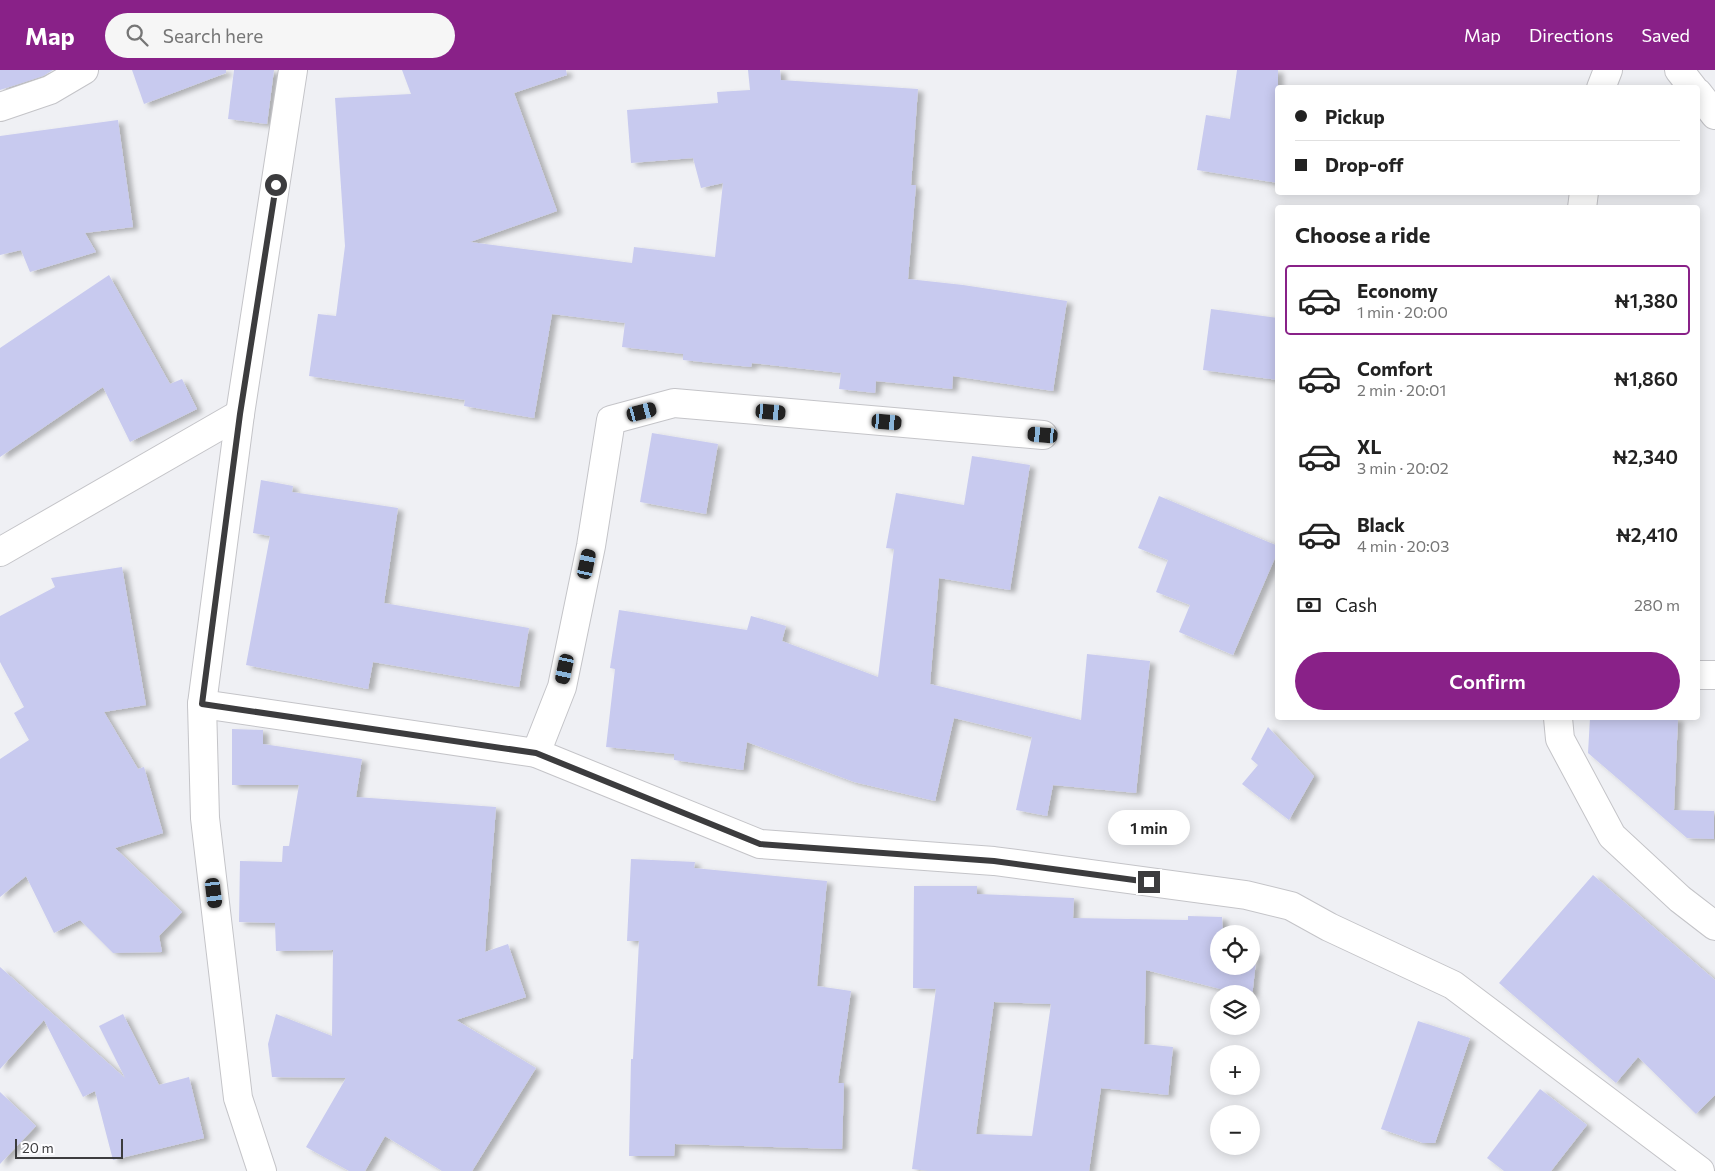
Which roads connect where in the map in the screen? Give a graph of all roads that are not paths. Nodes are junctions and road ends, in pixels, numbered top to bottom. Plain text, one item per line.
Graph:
1 (84, 70) edge
2 (294, 70) edge
3 (1608, 70) edge
4 (1679, 70) edge
5 (1603, 85) edge
6 (1691, 85) edge
7 (1700, 96) edge
8 (0, 107) edge
9 (1715, 115) edge
10 (240, 414) junction
11 (1043, 435) dead end
12 (0, 552) edge
13 (1700, 675) edge
14 (1715, 675) edge
15 (202, 704) junction
16 (1558, 720) edge
17 (536, 753) junction
18 (1715, 926) edge
19 (262, 1171) edge
20 (1700, 1171) edge

1 - 8 street
2 - 10 street
3 - 5 street
4 - 6 street
7 - 9 street
10 - 12 street
10 - 15 street
11 - 17 street
13 - 14 street
15 - 17 street
15 - 19 street
16 - 18 street
17 - 20 street

